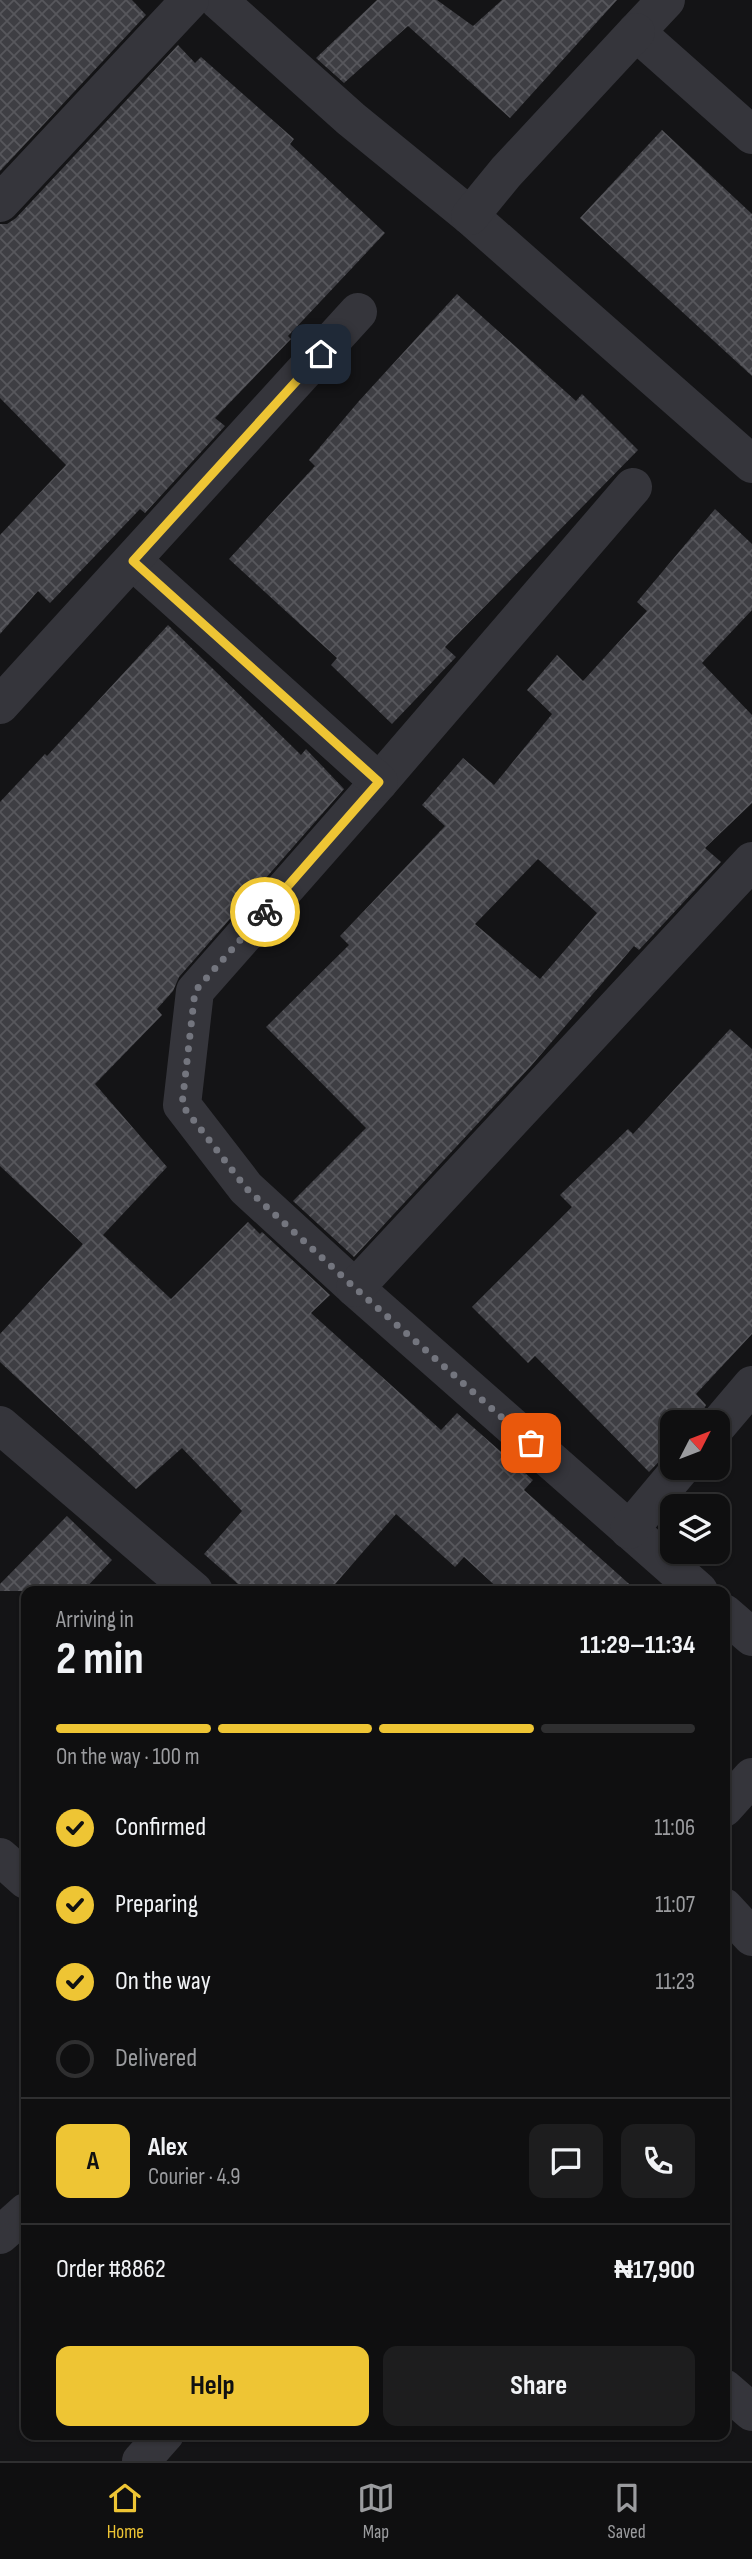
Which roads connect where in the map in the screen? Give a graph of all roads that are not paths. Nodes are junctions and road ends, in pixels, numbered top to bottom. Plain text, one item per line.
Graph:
1 (190, 0) edge
2 (218, 0) edge
3 (666, 0) edge
4 (636, 32) junction
5 (752, 135) edge
6 (0, 203) edge
7 (470, 216) junction
8 (358, 312) dead end
9 (752, 464) edge
10 (633, 487) dead end
11 (133, 561) junction
12 (0, 705) edge
13 (379, 782) junction
14 (752, 861) edge
15 (355, 1288) junction
16 (752, 1385) edge
17 (730, 1411) edge
18 (0, 1425) edge
19 (671, 1480) edge
20 (629, 1530) junction
21 (188, 1586) edge
22 (693, 1586) edge
23 (730, 1618) edge
24 (752, 1637) edge
25 (752, 1777) edge
26 (730, 1801) edge
27 (0, 1857) edge
28 (21, 1876) edge
29 (730, 1913) edge
30 (752, 1937) edge
31 (21, 2216) edge
32 (0, 2235) edge
33 (730, 2393) edge
34 (752, 2412) edge
35 (160, 2440) edge
36 (141, 2461) edge

1 - 6 street
2 - 7 street
3 - 4 street
4 - 5 street
4 - 7 street
7 - 9 street
8 - 11 street
10 - 13 street
11 - 12 street
11 - 13 street
13 - 15 street
14 - 15 street
15 - 20 street
16 - 17 street
18 - 21 street
19 - 20 street
20 - 22 street
23 - 24 street
25 - 26 street
27 - 28 street
29 - 30 street
31 - 32 street
33 - 34 street
35 - 36 street

